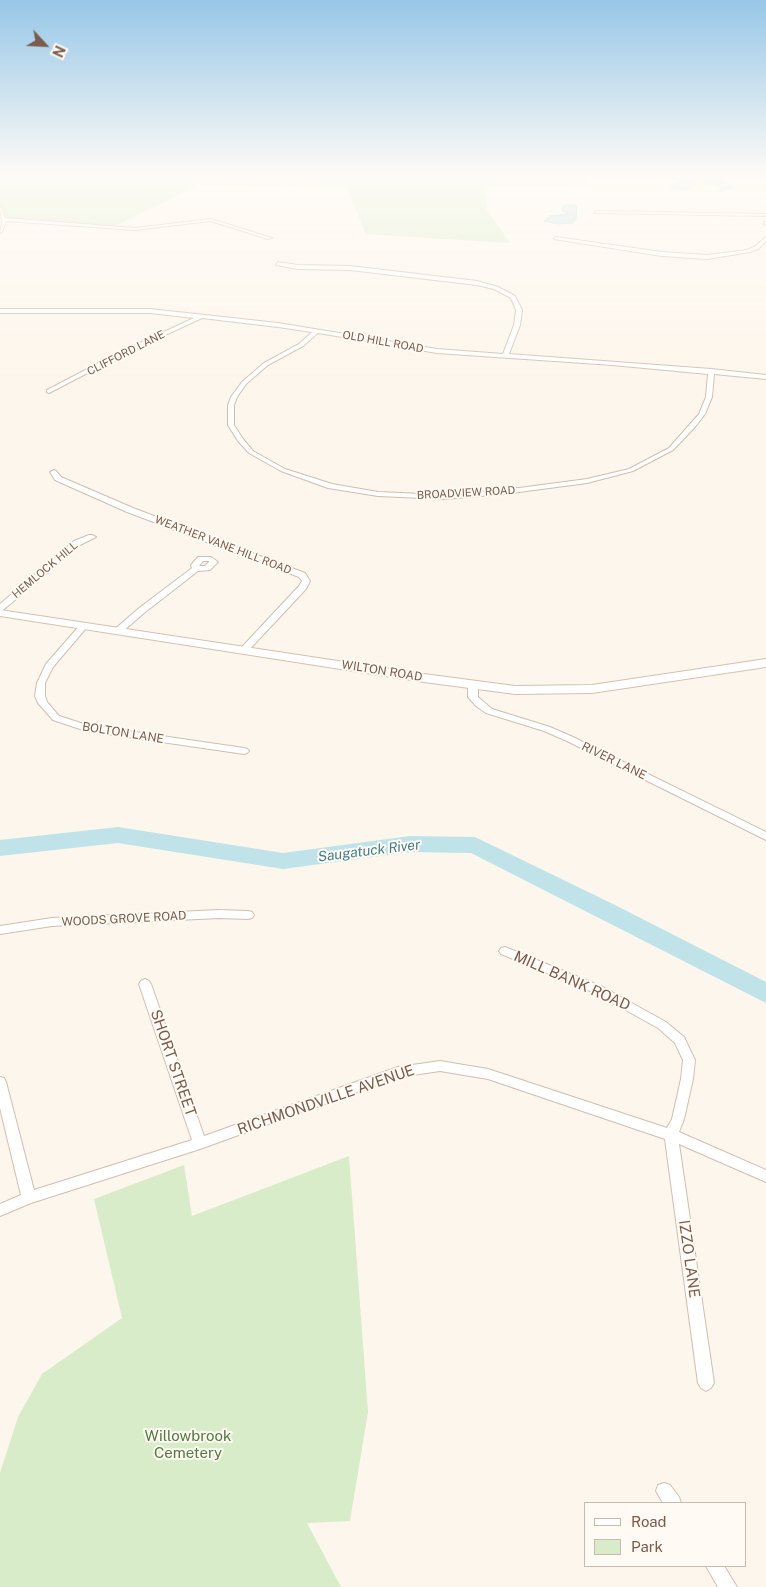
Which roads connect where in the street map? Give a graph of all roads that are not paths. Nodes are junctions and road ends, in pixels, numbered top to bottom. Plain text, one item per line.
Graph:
1 (629, 249) edge
2 (754, 249) edge
3 (278, 264) dead end
4 (0, 311) edge
5 (202, 316) junction
6 (317, 331) junction
7 (505, 356) junction
8 (711, 372) junction
9 (766, 377) edge
10 (49, 391) dead end
11 (54, 472) dead end
12 (92, 537) dead end
13 (196, 569) dead end
14 (0, 608) edge
15 (0, 613) edge
16 (84, 626) junction
17 (118, 631) junction
18 (244, 650) junction
19 (766, 663) edge
20 (473, 685) junction
21 (244, 751) dead end
22 (766, 836) edge
23 (248, 915) dead end
24 (0, 930) edge
25 (505, 951) dead end
26 (145, 984) dead end
27 (0, 1082) edge
28 (671, 1135) junction
29 (200, 1143) junction
30 (766, 1176) edge
31 (29, 1198) junction
32 (0, 1210) edge
33 (706, 1383) dead end
34 (715, 1567) edge
35 (728, 1587) edge

1 - 2 street
3 - 7 street
4 - 5 street, OLD HILL ROAD
5 - 6 street, OLD HILL ROAD
5 - 10 street, CLIFFORD LANE
6 - 7 street, OLD HILL ROAD
6 - 8 street, BROADVIEW ROAD
7 - 8 street, OLD HILL ROAD
8 - 9 street, OLD HILL ROAD
11 - 18 street, WEATHER VANE HILL ROAD
12 - 14 street, HEMLOCK HILL
13 - 17 street
15 - 16 main road, WILTON ROAD
16 - 17 main road, WILTON ROAD
16 - 21 street, BOLTON LANE
17 - 18 main road, WILTON ROAD
18 - 20 main road, WILTON ROAD
19 - 20 main road, WILTON ROAD
20 - 22 street, RIVER LANE
23 - 24 street, WOODS GROVE ROAD
25 - 28 street, MILL BANK ROAD
26 - 29 street, SHORT STREET
27 - 31 street
28 - 29 street, RICHMONDVILLE AVENUE
28 - 30 street, RICHMONDVILLE AVENUE
28 - 33 street, IZZO LANE
29 - 31 street, RICHMONDVILLE AVENUE
31 - 32 street, RICHMONDVILLE AVENUE
34 - 35 street

